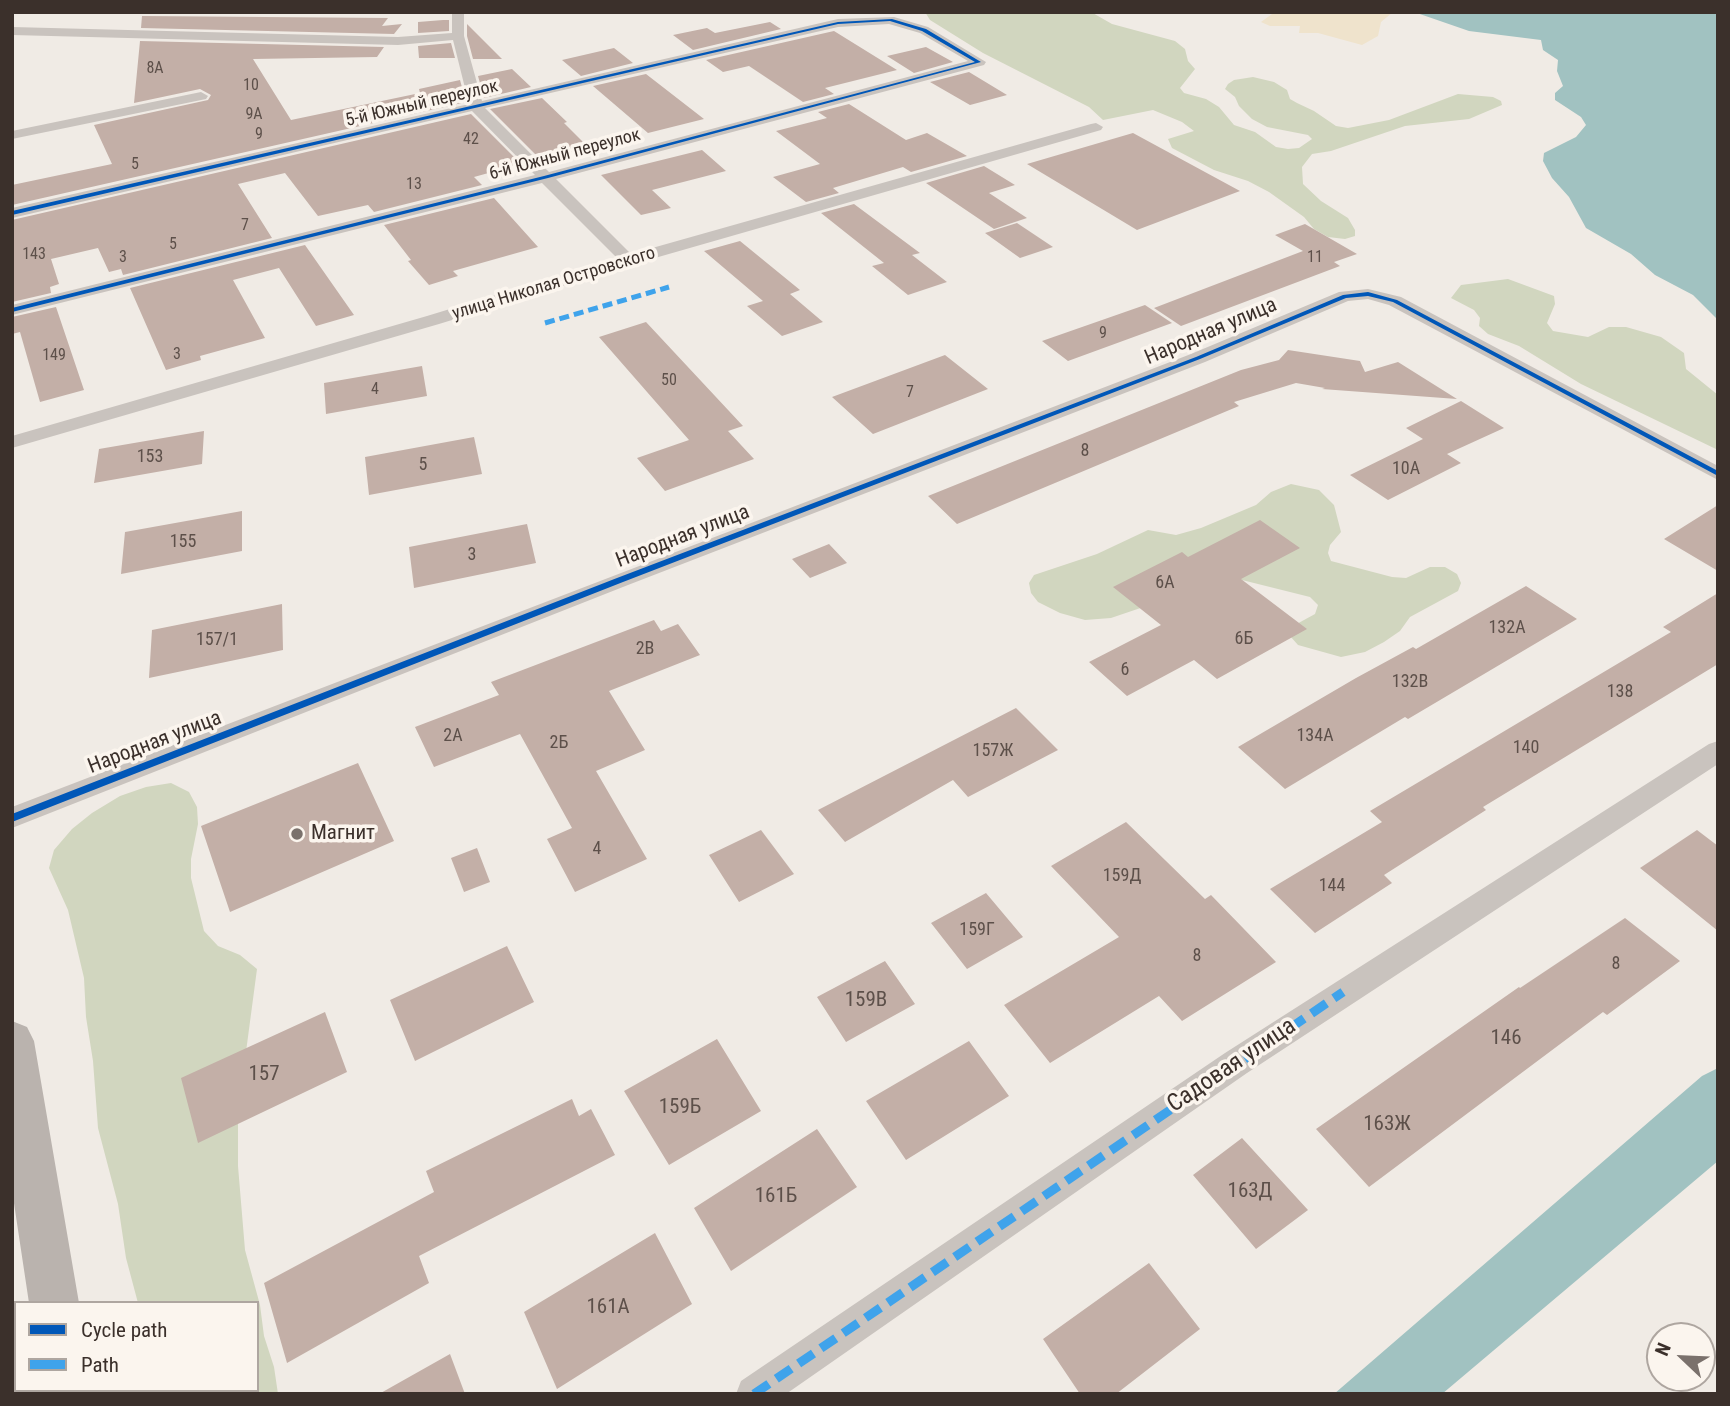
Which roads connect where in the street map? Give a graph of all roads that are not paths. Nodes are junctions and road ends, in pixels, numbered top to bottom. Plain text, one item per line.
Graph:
1 (458, 12) edge
2 (890, 16) edge
3 (838, 23) joint
4 (12, 31) edge
5 (458, 36) junction
6 (201, 96) dead end
7 (477, 108) junction
8 (1096, 127) dead end
9 (12, 135) edge
10 (546, 177) junction
11 (12, 213) edge
12 (628, 260) junction
13 (12, 310) edge
14 (12, 442) edge
15 (1718, 474) edge
16 (1718, 751) edge
17 (12, 818) edge
18 (12, 1041) edge
19 (54, 1301) edge
20 (754, 1394) edge

1 - 5 street
2 - 3 street, 6-й Южный переулок
2 - 10 street, 6-й Южный переулок
3 - 7 street, 5-й Южный переулок
4 - 5 street
5 - 7 street
6 - 9 street
7 - 10 street
7 - 11 street, 5-й Южный переулок
8 - 12 street, улица Николая Островского
10 - 12 street
10 - 13 street, 6-й Южный переулок
12 - 14 street, улица Николая Островского
15 - 17 street, Народная улица
16 - 20 street, Садовая улица
18 - 19 street

